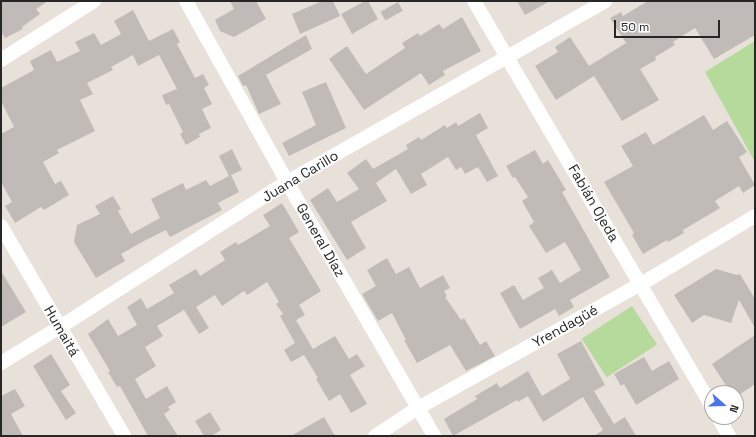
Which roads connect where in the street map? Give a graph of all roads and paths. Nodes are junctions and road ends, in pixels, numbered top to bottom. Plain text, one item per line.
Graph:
1 (94, 1) edge
2 (186, 1) edge
3 (474, 1) edge
4 (605, 1) edge
5 (508, 57) junction
6 (1, 60) edge
7 (287, 182) junction
8 (755, 216) edge
9 (1, 226) edge
10 (641, 284) junction
11 (60, 327) junction
12 (1, 363) edge
13 (704, 393) edge
14 (418, 408) junction
15 (723, 425) edge
16 (124, 436) edge
17 (374, 436) edge
18 (434, 436) edge
19 (729, 436) edge

1 - 6 street
2 - 7 street, General Díaz
3 - 5 street, Fabián Ojeda
4 - 5 street, Juana Carillo
5 - 7 street, Juana Carillo
5 - 10 street, Fabián Ojeda
7 - 11 street, Juana Carillo
7 - 14 street, General Díaz
8 - 10 street, Yrendagüé
9 - 11 street, Humaitá
10 - 13 street, Fabián Ojeda
10 - 14 street, Yrendagüé
11 - 12 street, Juana Carillo
11 - 16 street, Humaitá
14 - 17 street, Yrendagüé
14 - 18 street, General Díaz
15 - 19 street

